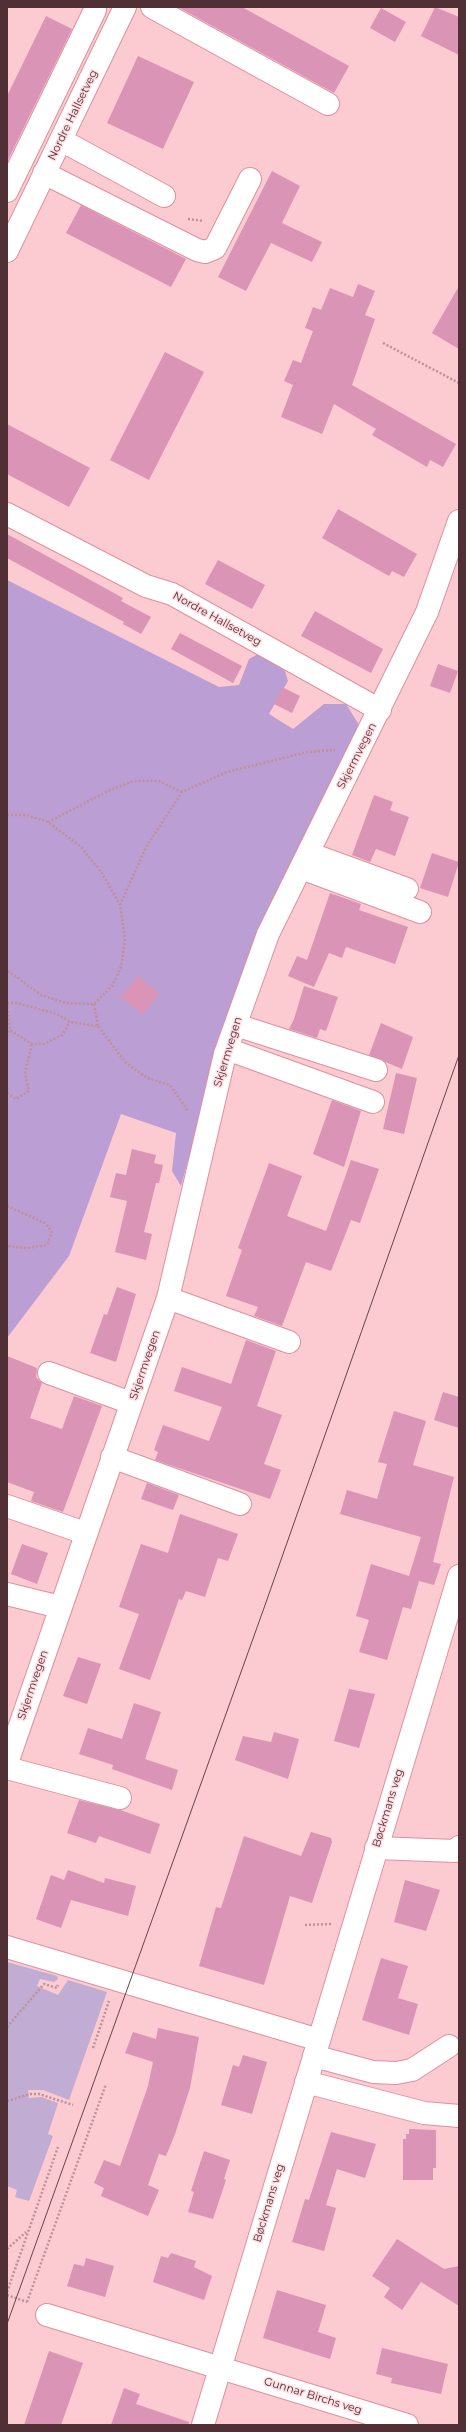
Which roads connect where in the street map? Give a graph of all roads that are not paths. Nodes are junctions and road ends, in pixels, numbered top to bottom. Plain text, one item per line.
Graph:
1 (152, 7) edge
2 (92, 9) edge
3 (122, 15) edge
4 (328, 104) dead end
5 (61, 140) junction
6 (44, 173) junction
7 (250, 179) dead end
8 (7, 191) edge
9 (164, 196) road end
10 (14, 219) edge
11 (7, 251) edge
12 (7, 514) edge
13 (459, 521) edge
14 (380, 710) junction
15 (305, 861) junction
16 (407, 888) dead end
17 (420, 912) dead end
18 (236, 1025) junction
19 (227, 1049) junction
20 (376, 1070) dead end
21 (373, 1102) dead end
22 (168, 1298) junction
23 (289, 1342) dead end
24 (49, 1374) dead end
25 (131, 1403) junction
26 (112, 1457) junction
27 (240, 1504) dead end
28 (7, 1506) edge
29 (85, 1533) junction
30 (459, 1576) edge
31 (7, 1594) edge
32 (60, 1607) junction
33 (9, 1750) edge
34 (7, 1768) edge
35 (120, 1798) dead end
36 (376, 1848) junction
37 (458, 1851) edge
38 (7, 1947) edge
39 (449, 2046) dead end
40 (316, 2048) junction
41 (306, 2082) junction
42 (459, 2116) edge
43 (47, 2315) dead end
44 (220, 2366) junction
45 (203, 2425) edge
46 (407, 2425) edge

1 - 4 street
2 - 3 street
2 - 8 street
3 - 5 street, Nordre Hallsetveg
5 - 6 street, Nordre Hallsetveg
5 - 9 street
6 - 7 street
6 - 10 street, Nordre Hallsetveg
10 - 11 street, Nordre Hallsetveg
12 - 14 street, Nordre Hallsetveg
13 - 14 street, Skjermvegen
14 - 15 street, Skjermvegen
15 - 16 street
15 - 17 street
15 - 18 street, Skjermvegen
18 - 19 street, Skjermvegen
18 - 20 street
19 - 21 street
19 - 22 street, Skjermvegen
22 - 23 street
22 - 25 street, Skjermvegen
24 - 25 street
25 - 26 street, Skjermvegen
26 - 27 street
26 - 29 street, Skjermvegen
28 - 29 street
29 - 32 street, Skjermvegen
30 - 36 street, Bøckmans veg
31 - 32 street
32 - 33 street, Skjermvegen
34 - 35 street
36 - 37 street
36 - 40 street, Bøckmans veg
38 - 40 street
39 - 40 street
40 - 41 street, Bøckmans veg
41 - 42 street
41 - 44 street, Bøckmans veg
43 - 44 street
44 - 45 street, Bøckmans veg
44 - 46 street, Gunnar Birchs veg

